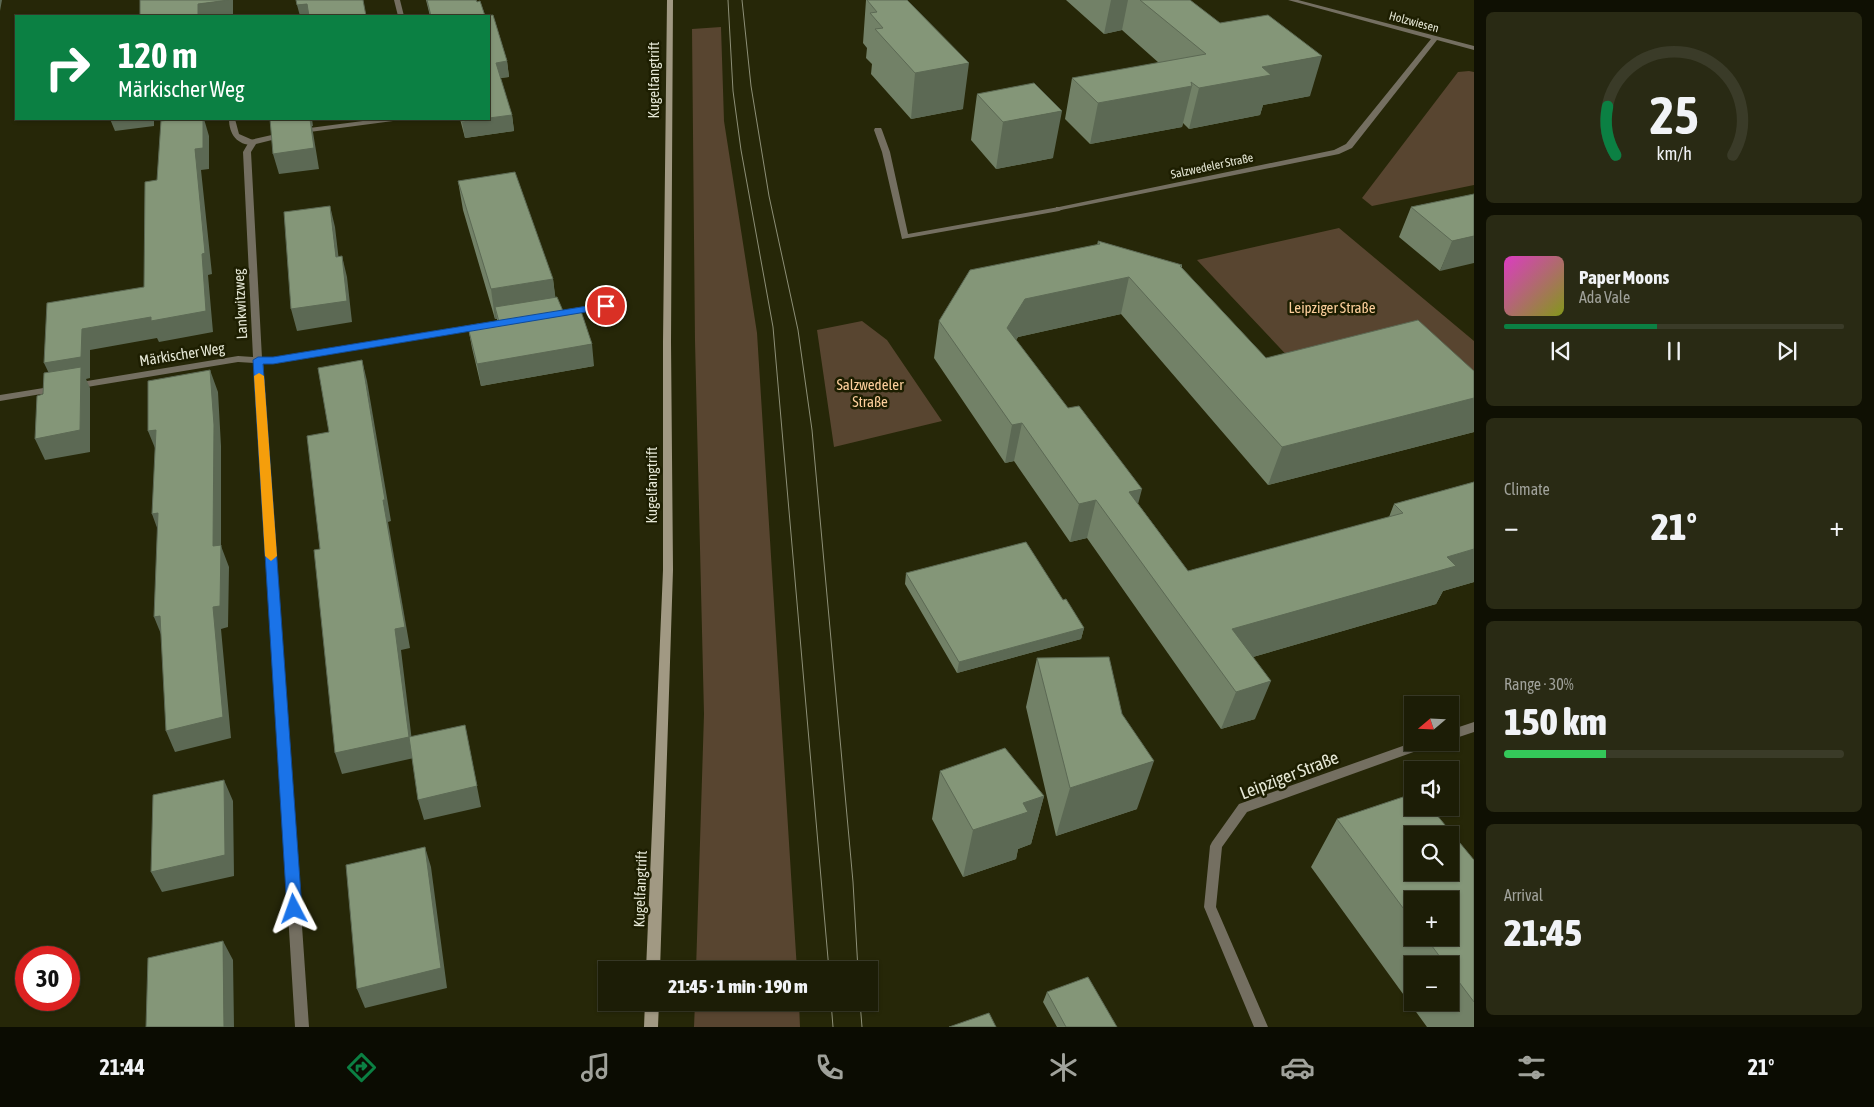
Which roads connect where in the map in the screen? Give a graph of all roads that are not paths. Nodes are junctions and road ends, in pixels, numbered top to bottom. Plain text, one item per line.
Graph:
1 (397, 0) edge
2 (670, 0) edge
3 (1291, 0) edge
4 (401, 15) edge
5 (1434, 39) junction
6 (1474, 48) edge
7 (232, 120) edge
8 (386, 120) edge
9 (878, 130) dead end
10 (252, 143) junction
11 (606, 306) dead end
12 (558, 314) edge
13 (489, 325) edge
14 (258, 360) junction
15 (0, 398) edge
16 (1474, 727) edge
17 (1459, 732) edge
18 (1404, 751) edge
19 (653, 961) edge
20 (652, 1011) edge
21 (302, 1027) edge
22 (651, 1027) edge
23 (1261, 1027) edge

1 - 4 street
2 - 19 street, Kugelfangtrift
3 - 5 street, Holzwiesen
5 - 6 street, Holzwiesen
5 - 9 street, Salzwedeler Straße
7 - 10 street
8 - 10 street
10 - 14 street, Lankwitzweg
11 - 12 street
13 - 14 street, Märkischer Weg
14 - 15 street, Märkischer Weg
14 - 21 street, Lankwitzweg
16 - 17 street
18 - 23 street, Leipziger Straße
20 - 22 street

